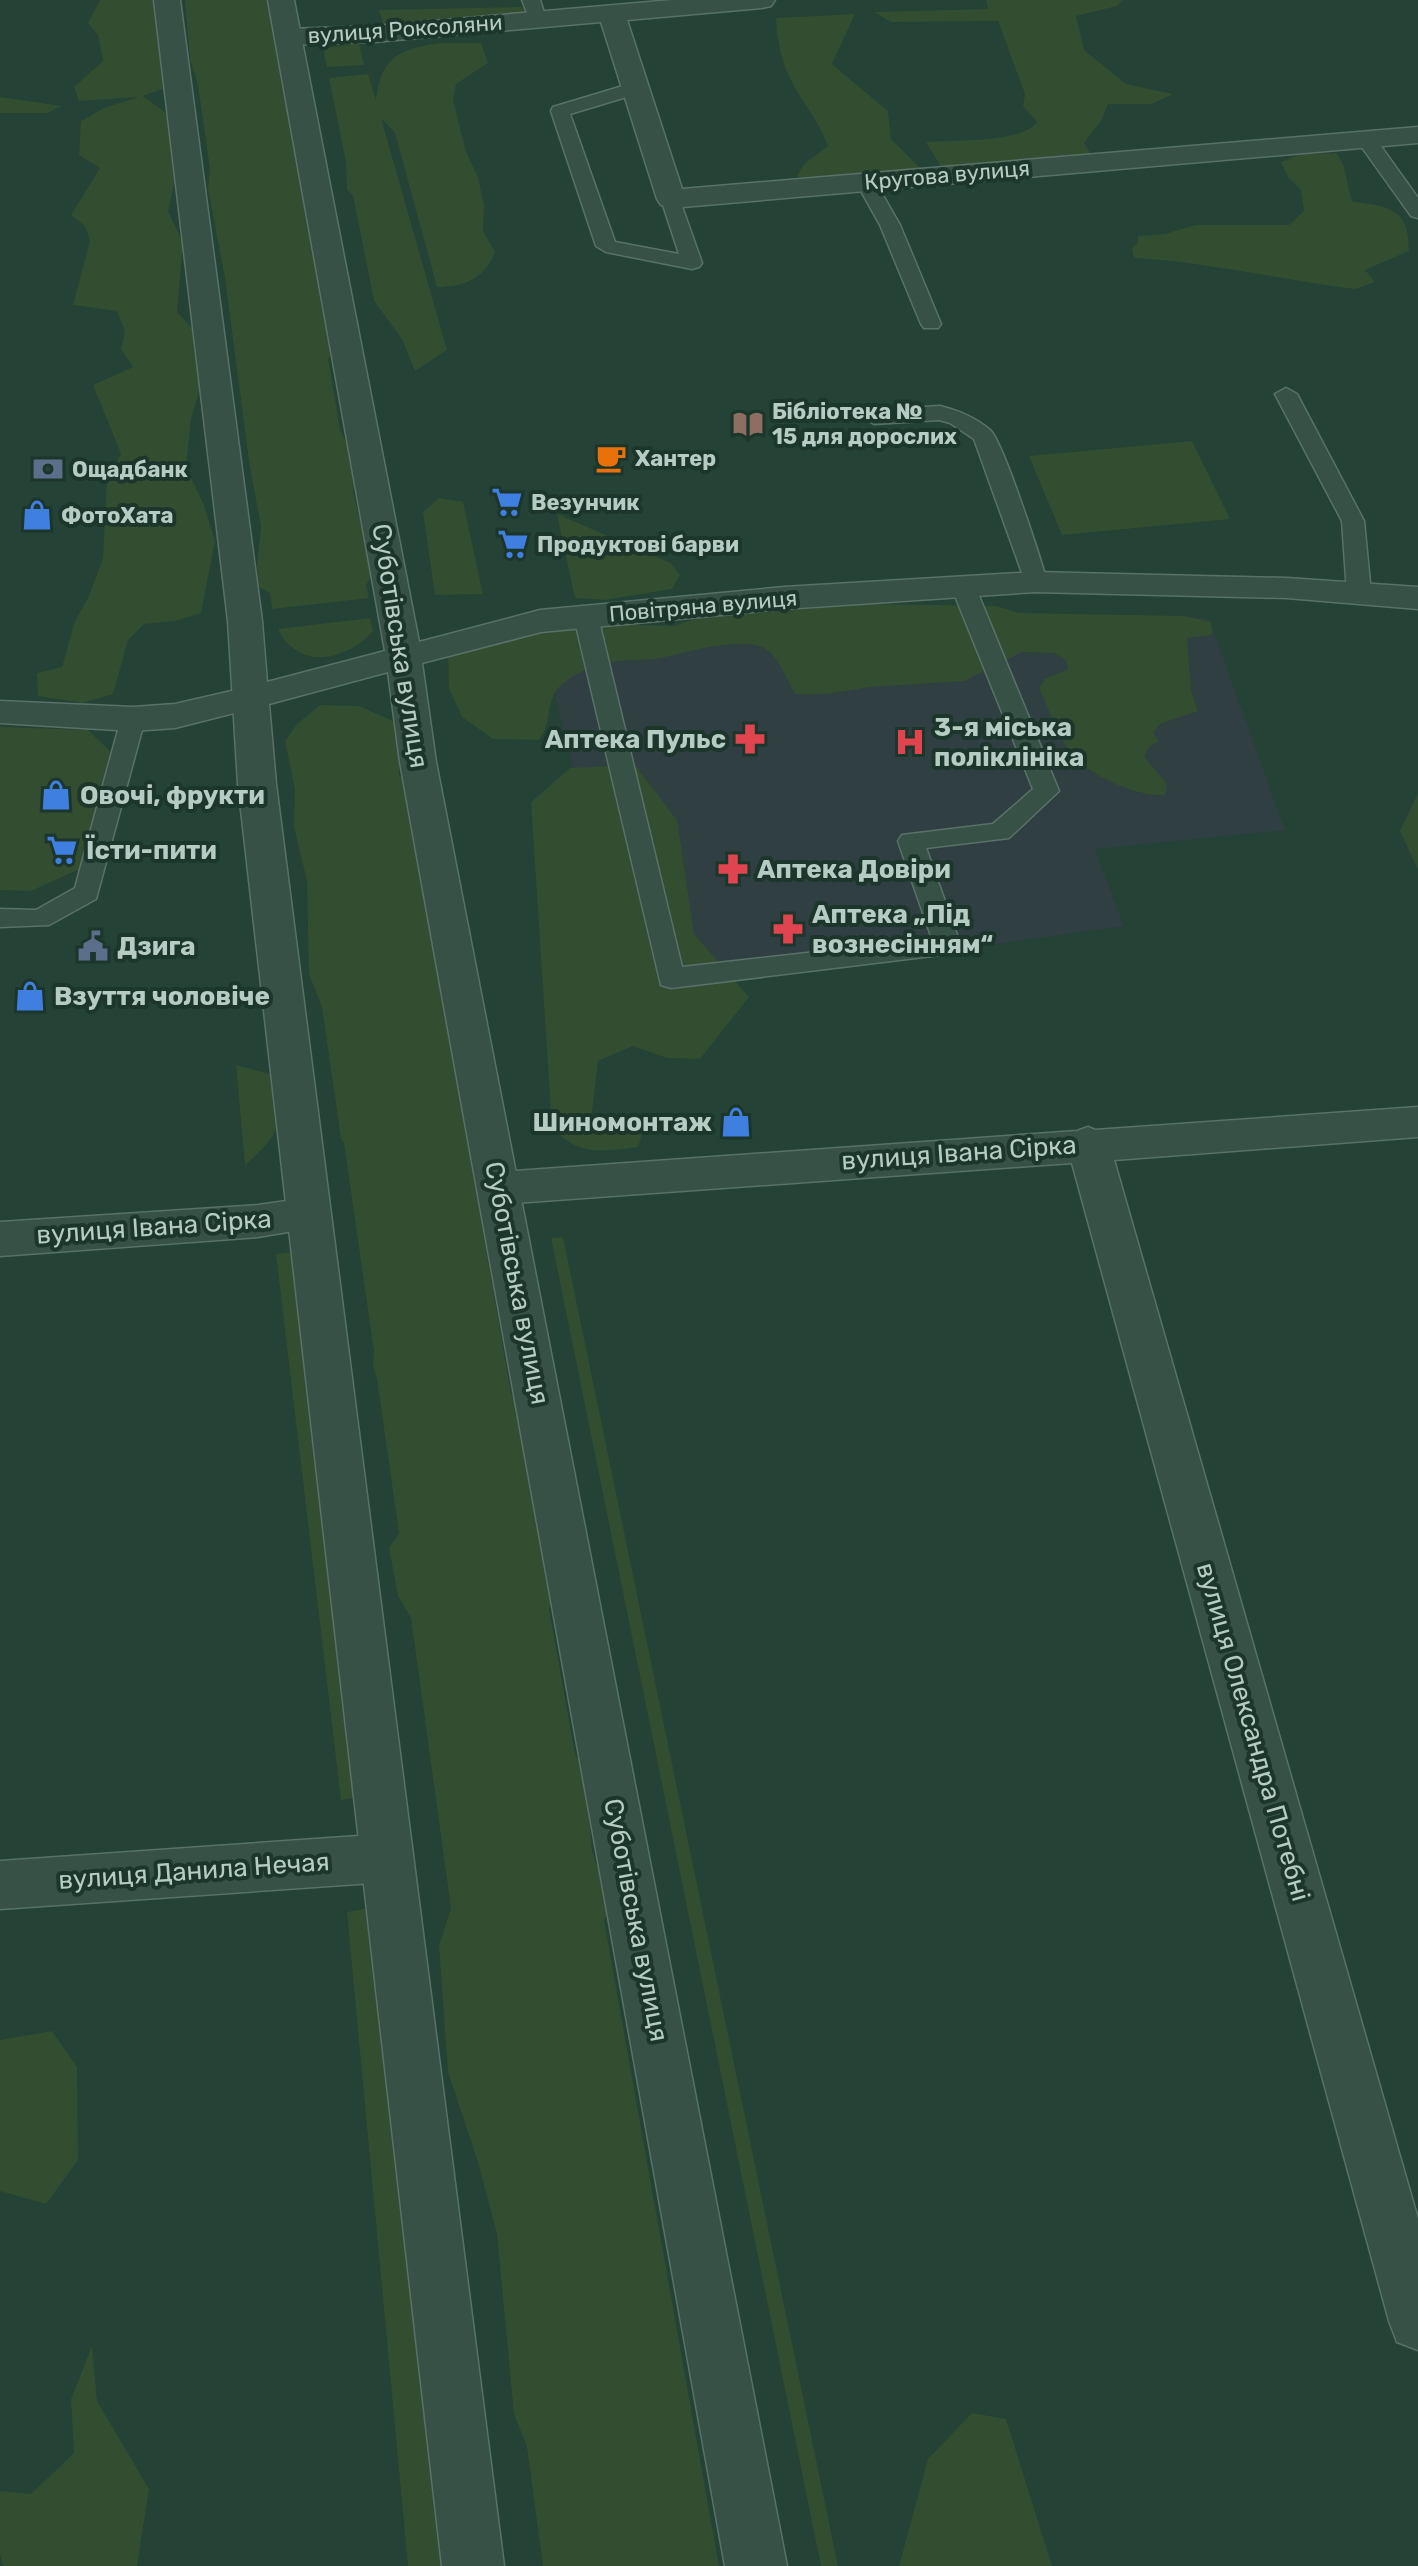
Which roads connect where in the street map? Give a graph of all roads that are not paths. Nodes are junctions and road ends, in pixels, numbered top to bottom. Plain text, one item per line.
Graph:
1 (167, 0) edge
2 (281, 0) edge
3 (762, 0) edge
4 (676, 3) edge
5 (534, 9) edge
6 (611, 12) junction
7 (288, 37) junction
8 (636, 88) junction
9 (1418, 135) edge
10 (1366, 139) junction
11 (866, 182) junction
12 (671, 199) junction
13 (1418, 212) edge
14 (931, 324) dead end
15 (1286, 394) dead end
16 (874, 417) dead end
17 (1035, 582) junction
18 (963, 586) junction
19 (1359, 593) junction
20 (1418, 598) edge
21 (586, 617) junction
22 (406, 656) junction
23 (249, 698) junction
24 (0, 712) edge
25 (133, 719) junction
26 (0, 918) edge
27 (1418, 1122) edge
28 (1088, 1143) junction
29 (500, 1188) junction
30 (308, 1214) junction
31 (0, 1239) edge
32 (387, 1858) junction
33 (0, 1885) edge
34 (1418, 2321) edge
35 (473, 2566) edge
36 (756, 2566) edge

1 - 23 street
2 - 7 street, Суботівська вулиця
3 - 4 street, вулиця Роксоляни
4 - 6 street, вулиця Роксоляни
5 - 6 street, вулиця Роксоляни
5 - 7 street, вулиця Роксоляни
6 - 8 street
7 - 22 street, Суботівська вулиця
8 - 12 street
8 - 12 lane
9 - 10 street, Кругова вулиця
10 - 11 street, Кругова вулиця
10 - 13 lane
11 - 12 street, Кругова вулиця
11 - 14 lane
15 - 19 lane
16 - 17 lane
17 - 18 street, Повітряна вулиця
17 - 19 street, Повітряна вулиця
18 - 21 street, Повітряна вулиця
18 - 21 lane
19 - 20 street, Повітряна вулиця
21 - 22 street, Повітряна вулиця
22 - 23 street, Повітряна вулиця
22 - 29 street, Суботівська вулиця
23 - 25 street, Повітряна вулиця
23 - 30 street
24 - 25 street, Повітряна вулиця
25 - 26 lane
27 - 28 street, вулиця Івана Сірка
28 - 29 street, вулиця Івана Сірка
28 - 34 street, вулиця Олександра Потебні
29 - 36 street, Суботівська вулиця
30 - 31 street, вулиця Івана Сірка
30 - 32 street
32 - 33 street, вулиця Данила Нечая
32 - 35 street

